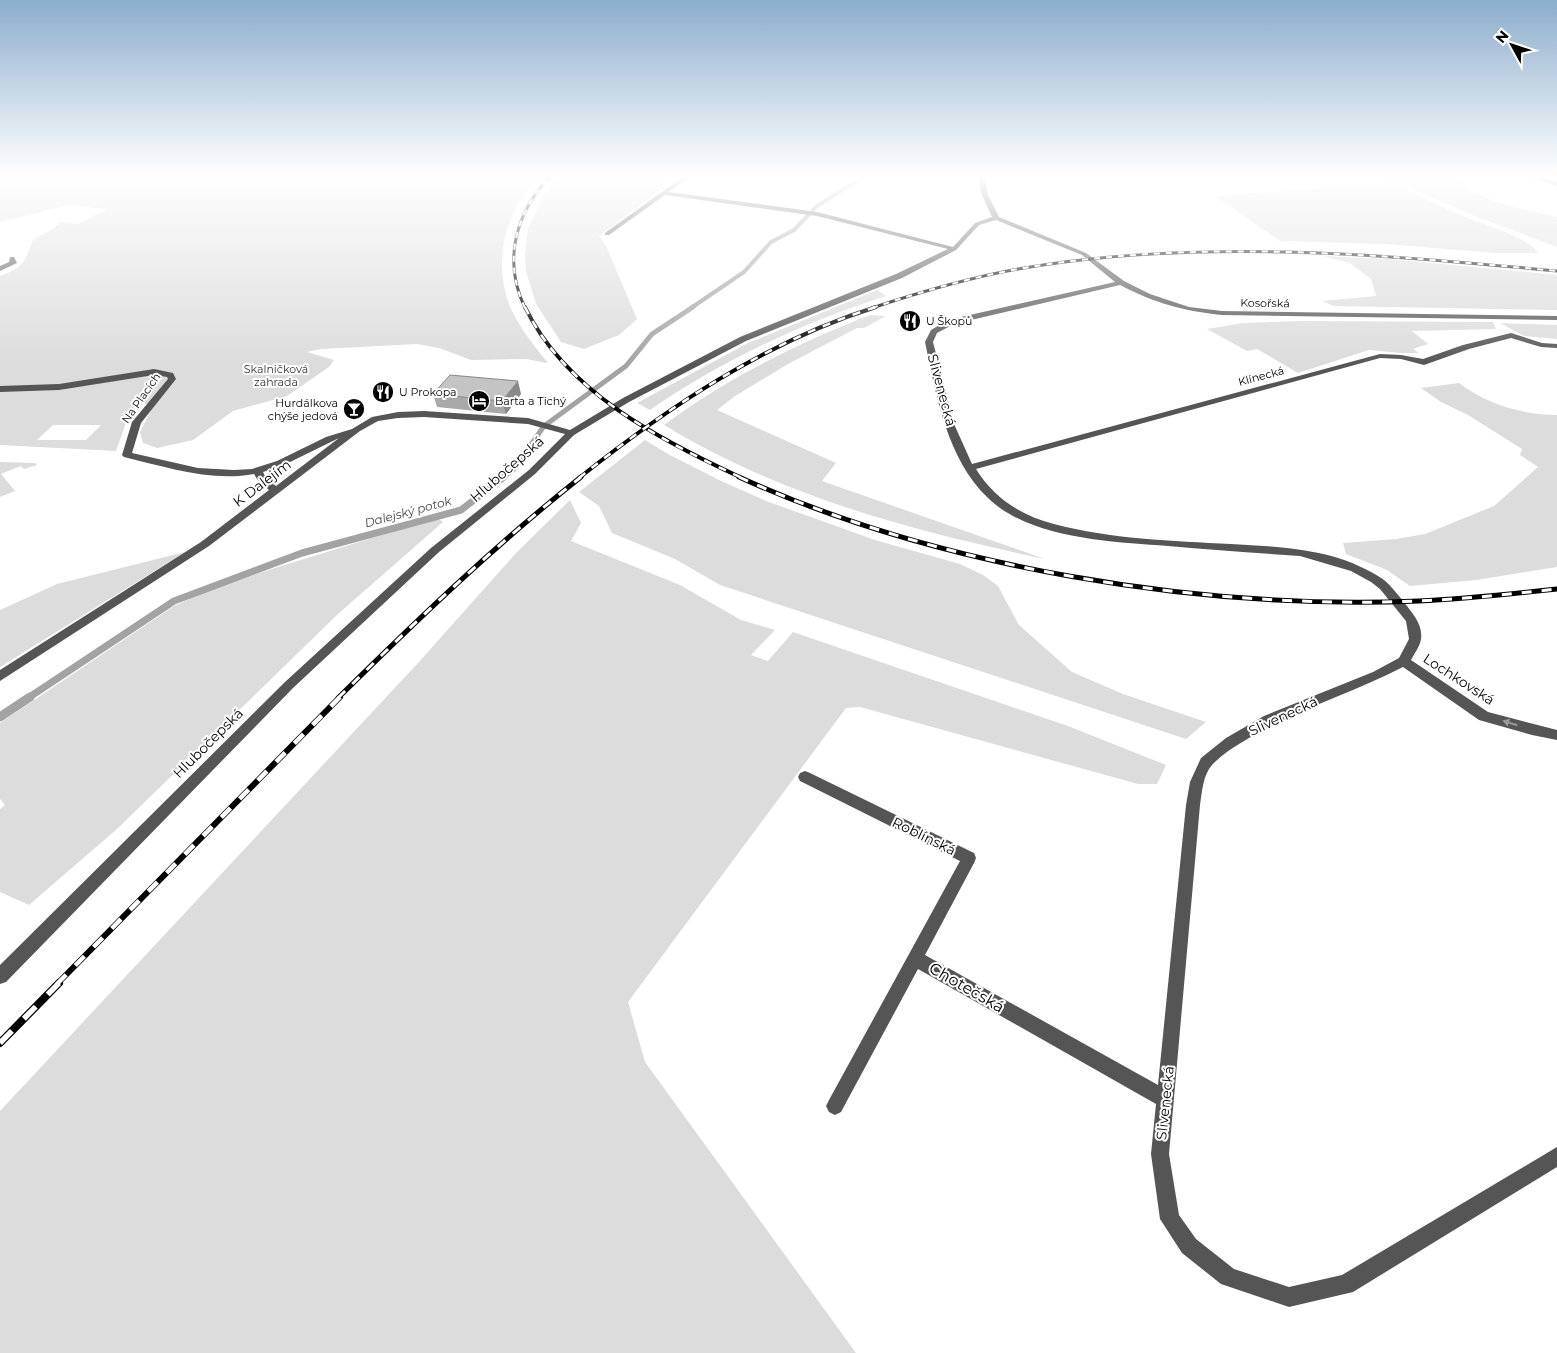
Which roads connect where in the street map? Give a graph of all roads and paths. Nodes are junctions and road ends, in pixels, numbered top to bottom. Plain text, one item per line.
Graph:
1 (915, 239) edge
2 (963, 239) edge
3 (1048, 239) edge
4 (954, 249) junction
5 (12, 258) dead end
6 (0, 269) edge
7 (1121, 283) junction
8 (1557, 318) edge
9 (1557, 346) edge
10 (0, 389) edge
11 (357, 429) junction
12 (570, 433) junction
13 (971, 467) junction
14 (258, 470) junction
15 (276, 492) junction
16 (1404, 661) junction
17 (0, 676) edge
18 (1557, 735) edge
19 (805, 777) dead end
20 (915, 958) junction
21 (0, 976) edge
22 (1166, 1100) junction
23 (835, 1106) dead end
24 (1557, 1156) edge

1 - 4 street
2 - 4 street, Hlubočepská
3 - 7 street, Kosořská
4 - 12 street, Hlubočepská
5 - 6 street
7 - 8 street, Kosořská
7 - 13 street, Slivenecká
9 - 13 street, Klínecká
10 - 14 street, Na Placích
11 - 12 street, K Dalejím
11 - 14 street, Na Placích
11 - 15 street, K Dalejím
12 - 21 street, Hlubočepská
13 - 16 street, Slivenecká
14 - 15 street
15 - 17 street, K Dalejím
18 -> 16 street, Lochkovská
16 - 22 street, Slivenecká
19 - 20 street, Roblínská
20 - 22 street, Chotečská
20 - 23 street, Chotečská
22 - 24 street, Slivenecká

